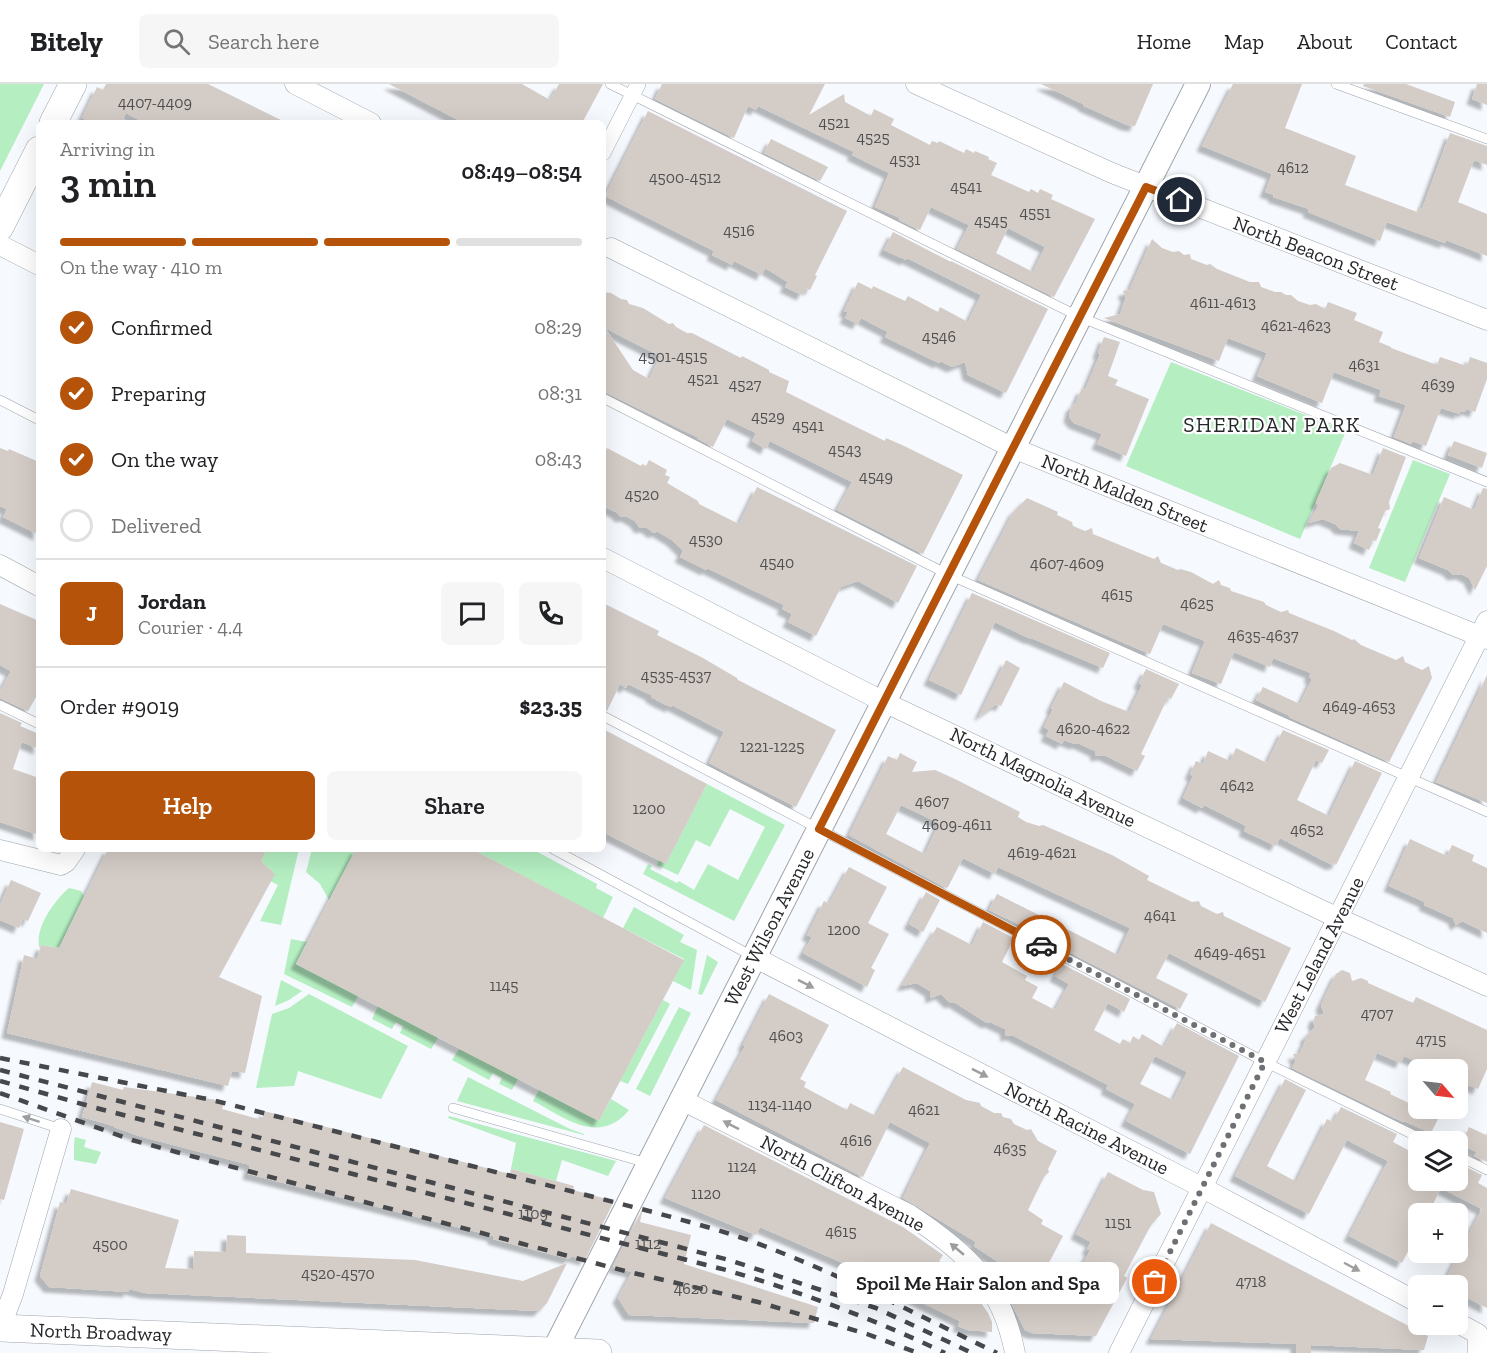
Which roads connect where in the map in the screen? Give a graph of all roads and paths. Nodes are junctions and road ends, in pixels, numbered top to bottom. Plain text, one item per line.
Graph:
1 (73, 84) edge
2 (295, 84) edge
3 (609, 84) edge
4 (916, 84) edge
5 (1198, 84) edge
6 (1336, 84) edge
7 (635, 90) edge
8 (58, 120) edge
9 (365, 120) edge
10 (1487, 139) edge
11 (606, 147) edge
12 (36, 156) edge
13 (1146, 187) junction
14 (0, 227) edge
15 (0, 245) edge
16 (611, 248) dead end
17 (36, 263) edge
18 (1080, 317) junction
19 (1487, 320) edge
20 (0, 400) edge
21 (606, 400) edge
22 (36, 418) edge
23 (1013, 448) junction
24 (1487, 482) edge
25 (606, 560) edge
26 (0, 565) edge
27 (949, 575) junction
28 (36, 584) edge
29 (1484, 632) edge
30 (884, 702) junction
31 (0, 705) edge
32 (606, 718) edge
33 (36, 723) edge
34 (1408, 777) junction
35 (1487, 812) edge
36 (819, 829) junction
37 (0, 850) edge
38 (73, 852) edge
39 (559, 852) edge
40 (1338, 918) junction
41 (754, 957) junction
42 (1487, 986) edge
43 (1265, 1062) junction
44 (682, 1100) junction
45 (453, 1108) dead end
46 (0, 1109) edge
47 (62, 1129) joint
48 (1408, 1132) edge
49 (1468, 1161) edge
50 (649, 1164) junction
51 (1487, 1170) edge
52 (1203, 1188) junction
53 (1408, 1296) edge
54 (0, 1328) edge
55 (1468, 1328) edge
56 (335, 1348) edge
57 (553, 1352) edge
58 (597, 1353) edge
59 (1015, 1353) edge
60 (1119, 1353) edge
61 (1478, 1353) edge

1 - 8 main road
2 - 9 street
3 - 7 lane
4 - 13 street, North Beacon Street
5 - 13 street, West Wilson Avenue
6 - 10 lane
7 - 11 street
7 - 18 lane
12 - 14 main road
13 - 18 street, West Wilson Avenue
13 - 19 street, North Beacon Street
15 - 17 street
16 - 23 street, North Malden Street
18 - 23 street, West Wilson Avenue
18 - 24 lane
20 - 22 lane
21 - 27 lane
23 - 27 street, West Wilson Avenue
23 - 29 street, North Malden Street
25 - 30 street, North Magnolia Avenue
26 - 28 street
27 - 30 street, West Wilson Avenue
27 - 34 lane
29 - 34 street, West Leland Avenue
30 - 36 street, West Wilson Avenue
30 - 40 street, North Magnolia Avenue
31 - 33 lane
32 - 36 lane
34 - 35 lane
34 - 40 street, West Leland Avenue
36 - 41 street, West Wilson Avenue
36 - 43 lane
37 - 38 street
39 - 41 lane
40 - 42 street, North Magnolia Avenue
40 - 43 street, West Leland Avenue
41 - 44 street, West Wilson Avenue
41 -> 52 street, North Racine Avenue
43 - 48 lane
43 - 52 street, West Leland Avenue
44 - 50 street, West Wilson Avenue
59 -> 44 street, North Clifton Avenue
45 - 50 lane
47 -> 46 lane
47 - 54 street
49 - 51 lane
50 - 57 street, West Wilson Avenue
52 -> 53 street, North Racine Avenue
52 - 60 street, West Leland Avenue
54 - 56 main road, North Broadway
55 - 61 street
56 - 57 main road, North Broadway
57 - 58 main road, North Broadway

